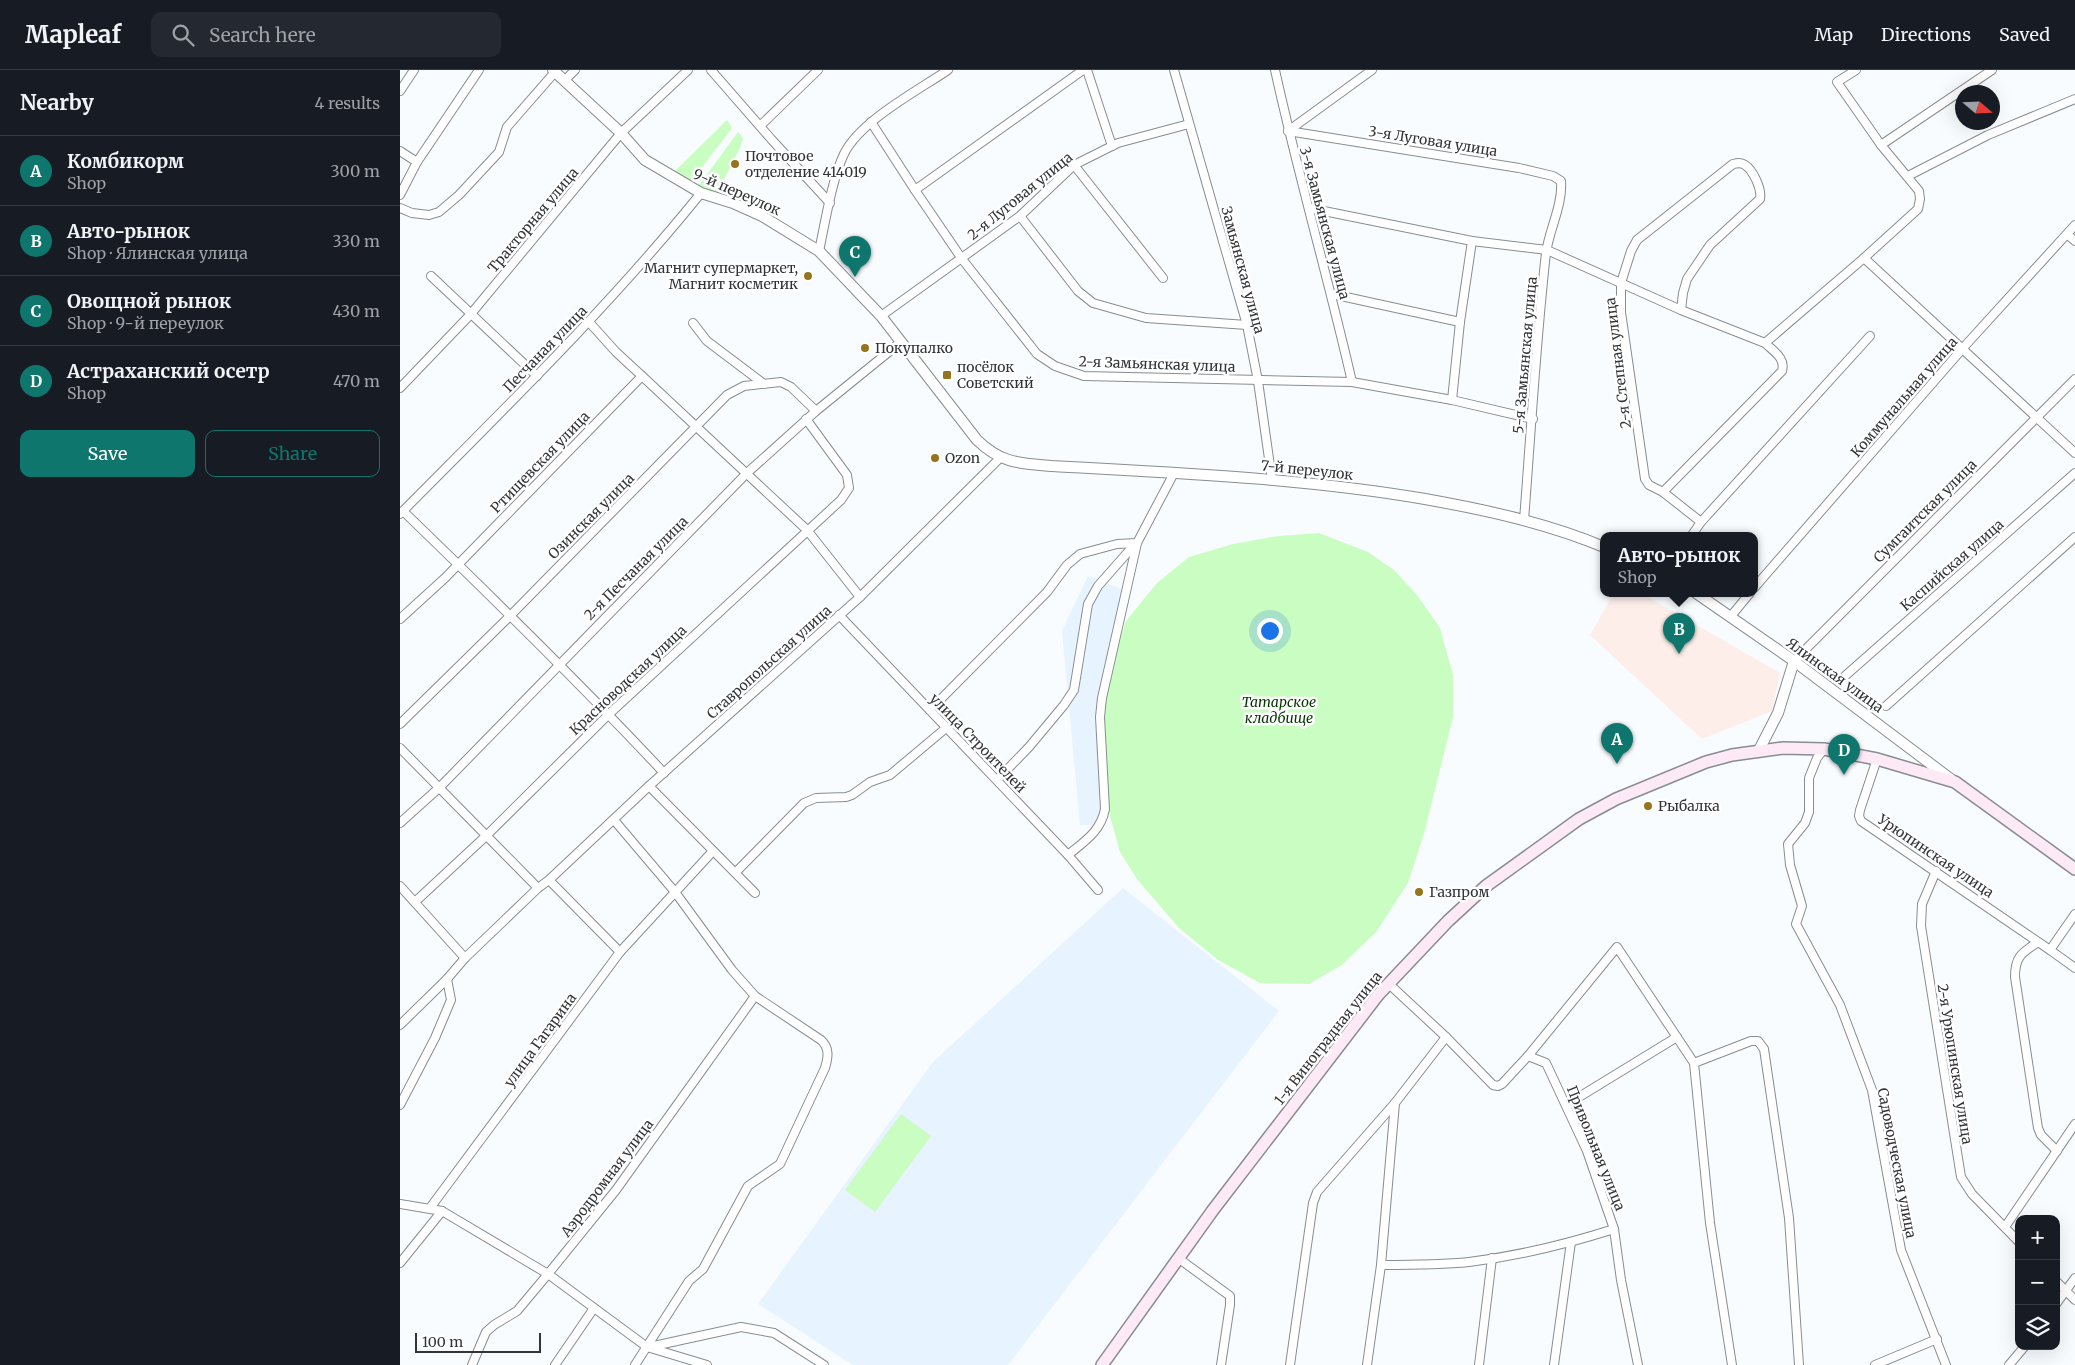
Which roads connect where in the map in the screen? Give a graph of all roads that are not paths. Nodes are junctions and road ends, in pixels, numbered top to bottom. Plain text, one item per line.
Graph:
1 (414, 70) edge
2 (479, 70) edge
3 (575, 70) edge
4 (688, 70) edge
5 (711, 70) edge
6 (818, 70) edge
7 (948, 70) edge
8 (1083, 70) edge
9 (1087, 70) edge
10 (1174, 70) edge
11 (1275, 70) edge
12 (1372, 70) edge
13 (1856, 70) edge
14 (1992, 70) edge
15 (554, 71) edge
16 (564, 81) junction
17 (400, 91) edge
18 (2075, 99) edge
19 (872, 122) junction
20 (1189, 124) junction
21 (760, 126) junction
22 (1288, 131) junction
23 (620, 133) junction
24 (1881, 145) junction
25 (1112, 146) junction
26 (400, 152) edge
27 (418, 162) junction
28 (1074, 166) junction
29 (1908, 176) junction
30 (915, 190) junction
31 (701, 193) junction
32 (1560, 193) joint
33 (400, 195) edge
34 (830, 202) junction
35 (400, 208) edge
36 (1309, 208) junction
37 (1020, 216) junction
38 (2075, 225) edge
39 (2067, 234) junction
40 (1472, 241) junction
41 (2075, 242) edge
42 (1547, 250) junction
43 (819, 251) junction
44 (1864, 258) junction
45 (962, 259) junction
46 (431, 276) dead end
47 (1163, 278) dead end
48 (1621, 283) junction
49 (1332, 294) junction
50 (1681, 310) junction
51 (470, 315) junction
52 (881, 316) junction
53 (589, 322) junction
54 (1460, 322) junction
55 (693, 323) dead end
56 (1246, 325) junction
57 (1870, 336) dead end
58 (901, 342) junction
59 (1765, 343) junction
60 (1963, 348) junction
61 (537, 376) junction
62 (642, 376) junction
63 (2075, 379) edge
64 (1258, 380) junction
65 (1352, 382) junction
66 (764, 384) junction
67 (400, 388) edge
68 (1452, 400) junction
69 (816, 410) junction
70 (2037, 416) junction
71 (1533, 418) junction
72 (806, 420) junction
73 (698, 426) junction
74 (2075, 453) edge
75 (1000, 458) junction
76 (2075, 472) edge
77 (747, 473) junction
78 (1174, 473) junction
79 (1272, 480) junction
80 (1663, 492) junction
81 (402, 513) edge
82 (1524, 520) junction
83 (1701, 522) junction
84 (807, 530) junction
85 (1694, 532) edge
86 (2075, 537) edge
87 (1137, 543) junction
88 (1600, 546) edge
89 (458, 564) junction
90 (1758, 583) edge
91 (1702, 597) edge
92 (1747, 597) edge
93 (860, 598) junction
94 (511, 615) junction
95 (839, 615) junction
96 (1731, 616) junction
97 (400, 619) edge
98 (1794, 661) junction
99 (558, 665) junction
100 (1845, 676) dead end
101 (1886, 706) dead end
102 (930, 710) junction
103 (609, 714) junction
104 (400, 724) edge
105 (946, 728) junction
106 (400, 748) edge
107 (1824, 749) junction
108 (1759, 750) junction
109 (1877, 759) junction
110 (664, 774) junction
111 (997, 780) junction
112 (1955, 782) junction
113 (649, 786) junction
114 (440, 787) junction
115 (614, 820) junction
116 (400, 823) edge
117 (486, 836) junction
118 (713, 851) junction
119 (1068, 855) junction
120 (2075, 869) edge
121 (1936, 871) junction
122 (736, 872) junction
123 (549, 880) junction
124 (400, 886) edge
125 (538, 888) junction
126 (1098, 890) dead end
127 (675, 892) junction
128 (755, 893) dead end
129 (416, 901) junction
130 (2075, 914) edge
131 (2038, 942) junction
132 (2050, 950) junction
133 (620, 952) junction
134 (465, 958) junction
135 (2075, 968) edge
136 (447, 979) junction
137 (1388, 984) junction
138 (755, 996) junction
139 (400, 1025) edge
140 (1446, 1037) junction
141 (1677, 1037) junction
142 (1528, 1056) junction
143 (1694, 1064) junction
144 (1395, 1103) junction
145 (400, 1105) edge
146 (1566, 1105) junction
147 (2075, 1124) edge
148 (2057, 1151) junction
149 (400, 1204) edge
150 (430, 1208) junction
151 (442, 1211) junction
152 (2005, 1227) junction
153 (1614, 1230) junction
154 (2015, 1238) edge
155 (1571, 1242) junction
156 (1178, 1258) junction
157 (1492, 1258) junction
158 (400, 1263) edge
159 (1381, 1265) junction
160 (548, 1274) junction
161 (2075, 1278) edge
162 (2060, 1285) edge
163 (2066, 1291) junction
164 (2060, 1299) edge
165 (2075, 1300) edge
166 (594, 1308) junction
167 (1937, 1339) junction
168 (647, 1347) junction
169 (2022, 1350) edge
170 (472, 1365) edge
171 (555, 1365) edge
172 (635, 1365) edge
173 (707, 1365) edge
174 (824, 1365) edge
175 (1102, 1365) edge
176 (1222, 1365) edge
177 (1290, 1365) edge
178 (1367, 1365) edge
179 (1479, 1365) edge
180 (1554, 1365) edge
181 (1638, 1365) edge
182 (1732, 1365) edge
183 (1798, 1365) edge
184 (1875, 1365) edge
185 (1946, 1365) edge
186 (2009, 1365) edge

1 - 17 street
2 - 27 street
3 - 16 street
4 - 23 street, Тракторная улица
5 - 21 street
6 - 21 street
7 - 19 street
8 - 30 street
9 - 25 street
10 - 20 street, Замьянская улица
11 - 22 street, 3-я Замьянская улица
12 - 22 street
13 - 24 street
14 - 24 street
15 - 16 street, 9-й переулок
15 - 35 street
16 - 23 street, 9-й переулок
18 - 29 street
19 - 30 street, 2-я Замьянская улица
19 - 34 street
20 - 25 street, 2-я Луговая улица
20 - 56 street, Замьянская улица
21 - 34 street
22 - 32 street, 3-я Луговая улица
22 - 36 street, 3-я Замьянская улица
23 - 31 street, 9-й переулок
23 - 51 street, Тракторная улица
24 - 29 street
25 - 28 street, 2-я Луговая улица
26 - 27 street
27 - 33 street
28 - 37 street, 2-я Луговая улица
28 - 47 street
29 - 44 street
30 - 45 street, 2-я Замьянская улица
31 - 43 street, 9-й переулок
31 - 53 street, Песчаная улица
32 - 42 street, 5-я Замьянская улица
34 - 43 street
36 - 40 street
36 - 49 street, 3-я Замьянская улица
37 - 45 street, 2-я Луговая улица
37 - 56 street
38 - 39 street, Коммунальная улица
39 - 41 street
39 - 60 street, Коммунальная улица
40 - 42 street
40 - 54 street
42 - 48 street
42 - 71 street, 5-я Замьянская улица
43 - 52 street, 9-й переулок
44 - 59 street
44 - 60 street
45 - 52 street, 2-я Луговая улица
45 - 64 street, 2-я Замьянская улица
46 - 51 street
48 - 50 street
48 - 50 street, 2-я Степная улица
48 - 80 street, 2-я Степная улица
49 - 54 street
49 - 65 street, 3-я Замьянская улица
50 - 59 street
51 - 61 street
51 - 67 street, Тракторная улица
52 - 58 street, 9-й переулок
53 - 61 street, Песчаная улица
53 - 62 street
54 - 68 street
55 - 66 street
56 - 64 street, Замьянская улица
57 - 83 street
58 - 69 street, 2-я Песчаная улица
58 - 75 street, 9-й переулок
59 - 80 street
60 - 70 street
60 - 90 street, Коммунальная улица
61 - 81 street, Песчаная улица
62 - 73 street
62 - 89 street, Ртищевская улица
63 - 70 street, Сумгаитская улица
64 - 65 street, 2-я Замьянская улица
64 - 79 street, Замьянская улица
65 - 68 street, 2-я Замьянская улица
66 - 69 street, Озинская улица
66 - 73 street, Озинская улица
68 - 71 street, 2-я Замьянская улица
69 - 72 street, 2-я Песчаная улица
70 - 74 street
70 - 98 street, Сумгаитская улица
71 - 82 street, 5-я Замьянская улица
72 - 77 street, 2-я Песчаная улица
72 - 84 street, Красноводская улица
73 - 77 street
73 - 94 street, Озинская улица
75 - 78 street, 7-й переулок
75 - 93 street, Ставропольская улица
76 - 100 street, Каспийская улица
77 - 84 street
77 - 99 street, 2-я Песчаная улица
78 - 79 street, 7-й переулок
78 - 87 street
79 - 82 street, 7-й переулок
80 - 83 street, 2-я Степная улица
81 - 89 street
82 - 88 street, 7-й переулок
83 - 85 street
84 - 93 street
84 - 103 street, Красноводская улица
86 - 101 street
87 - 102 street
87 - 111 street
87 - 119 street
89 - 94 street
89 - 97 street, Ртищевская улица
91 - 96 street, Ялинская улица
92 - 96 street
93 - 95 street, Ставропольская улица
94 - 99 street
94 - 104 street, Озинская улица
95 - 102 street, улица Строителей
95 - 110 street, Ставропольская улица
96 - 98 street, Ялинская улица
98 - 108 street
98 - 112 street, Ялинская улица
99 - 103 street
99 - 114 street, 2-я Песчаная улица
102 - 105 street, улица Строителей
103 - 110 street
103 - 117 street, Красноводская улица
105 - 111 street, улица Строителей
105 - 122 street
106 - 114 street
107 - 108 main road, 1-я Виноградная улица
107 - 109 main road, 1-я Виноградная улица
107 - 167 street, Садоводческая улица
108 - 137 main road, 1-я Виноградная улица
109 - 112 main road, 1-я Виноградная улица
109 - 121 street, Урюпинская улица
110 - 113 street, Ставропольская улица
111 - 119 street, улица Строителей
112 - 120 main road, 1-я Виноградная улица
113 - 115 street, Ставропольская улица
113 - 118 street
114 - 116 street, 2-я Песчаная улица
114 - 117 street
115 - 123 street, Ставропольская улица
115 - 127 street
117 - 125 street
117 - 129 street, Красноводская улица
118 - 122 street
118 - 127 street, улица Гагарина
119 - 126 street, улица Строителей
121 - 131 street, Урюпинская улица
121 - 152 street, 2-я Урюпинская улица
122 - 128 street
123 - 125 street, Ставропольская улица
123 - 133 street
124 - 129 street
125 - 134 street, Ставропольская улица
127 - 133 street, улица Гагарина
127 - 138 street
129 - 134 street
130 - 132 street
131 - 132 street, Урюпинская улица
131 - 148 street
132 - 135 street, Урюпинская улица
133 - 150 street, улица Гагарина
134 - 136 street, Ставропольская улица
136 - 139 street, Ставропольская улица
136 - 145 street
137 - 140 street
137 - 156 main road, 1-я Виноградная улица
138 - 160 street, Аэродромная улица
138 - 168 street
140 - 142 street
140 - 144 street
141 - 142 street
141 - 143 street
141 - 146 street
142 - 146 street, Привольная улица
143 - 182 street
143 - 183 street
144 - 159 street
144 - 177 street
146 - 153 street, Привольная улица
147 - 148 street
148 - 152 street
149 - 150 street
150 - 151 street
151 - 158 street
151 - 160 street
152 - 154 street, 2-я Урюпинская улица
153 - 155 street
153 - 181 street, Привольная улица
155 - 157 street
155 - 180 street
156 - 175 main road, 1-я Виноградная улица
156 - 176 street
157 - 159 street
157 - 179 street
159 - 178 street
160 - 166 street
160 - 170 street, Аэродромная улица
161 - 163 street
162 - 163 street
163 - 164 street
163 - 165 street
166 - 168 street
166 - 171 street
167 - 184 street
167 - 185 street, Садоводческая улица
168 - 172 street
168 - 173 street
168 - 174 street
169 - 186 street

